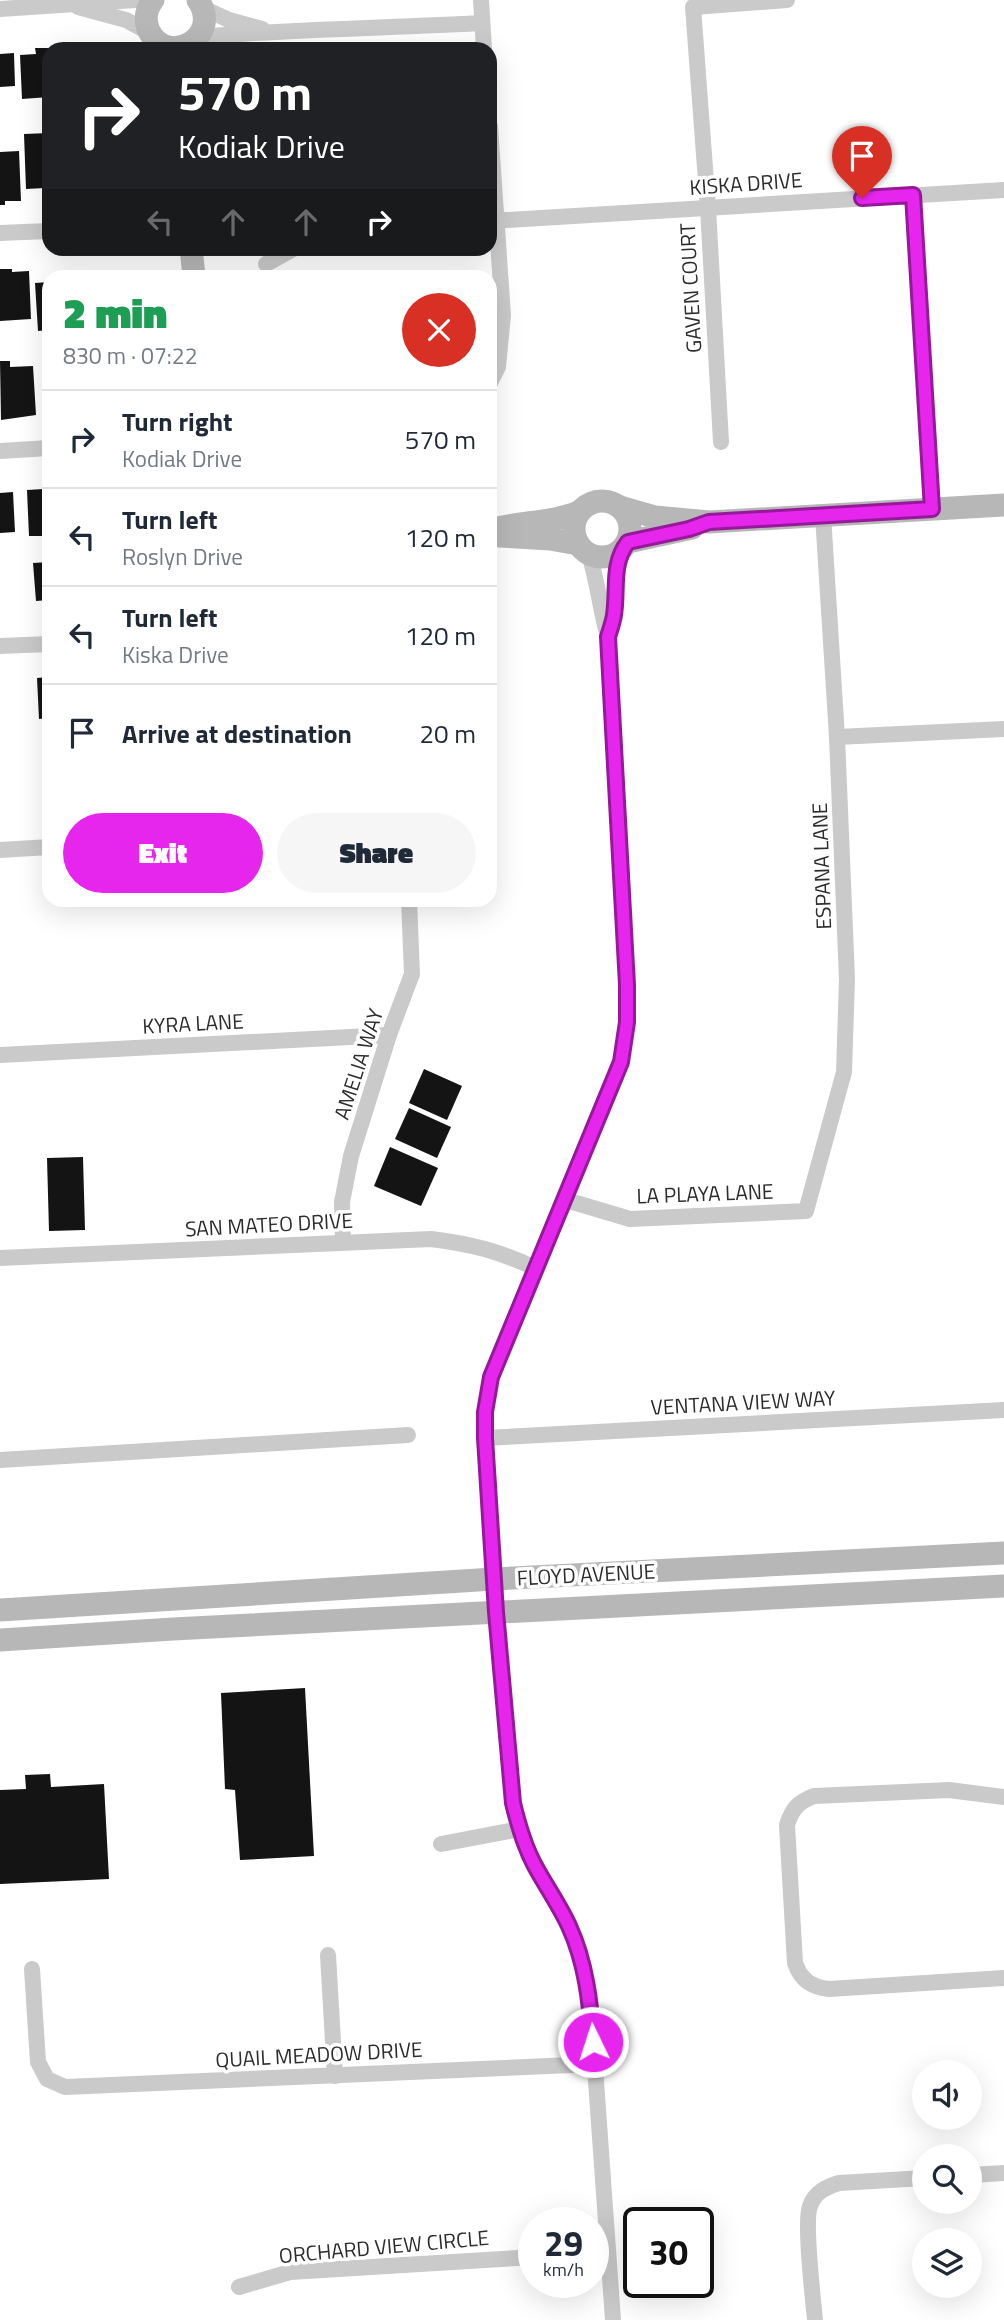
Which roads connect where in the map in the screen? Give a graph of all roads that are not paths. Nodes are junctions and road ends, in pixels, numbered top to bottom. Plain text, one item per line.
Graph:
1 (136, 0) edge
2 (153, 0) edge
3 (481, 0) edge
4 (787, 0) edge
5 (201, 4) edge
6 (68, 5) junction
7 (0, 9) edge
8 (482, 23) junction
9 (271, 31) junction
10 (155, 41) edge
11 (195, 42) edge
12 (483, 42) edge
13 (1004, 190) edge
14 (913, 195) junction
15 (708, 208) junction
16 (497, 221) edge
17 (42, 231) edge
18 (0, 233) edge
19 (497, 252) edge
20 (280, 256) edge
21 (266, 264) dead end
22 (497, 369) edge
23 (720, 442) dead end
24 (42, 449) edge
25 (0, 451) edge
26 (1004, 505) edge
27 (620, 507) junction
28 (932, 509) junction
29 (579, 512) junction
30 (823, 515) junction
31 (709, 522) junction
32 (497, 529) edge
33 (497, 534) edge
34 (625, 546) junction
35 (584, 550) junction
36 (608, 637) junction
37 (42, 644) edge
38 (0, 646) edge
39 (1004, 729) edge
40 (837, 737) junction
41 (42, 847) edge
42 (0, 849) edge
43 (409, 907) edge
44 (389, 1035) junction
45 (0, 1055) edge
46 (566, 1200) junction
47 (806, 1211) joint
48 (343, 1242) junction
49 (0, 1258) edge
50 (535, 1268) junction
51 (1004, 1409) edge
52 (408, 1435) dead end
53 (485, 1438) junction
54 (0, 1460) edge
55 (1004, 1553) edge
56 (494, 1579) junction
57 (1004, 1586) edge
58 (0, 1610) edge
59 (496, 1612) junction
60 (0, 1640) edge
61 (1004, 1797) edge
62 (520, 1829) junction
63 (441, 1844) dead end
64 (328, 1955) dead end
65 (32, 1969) dead end
66 (1004, 1978) edge
67 (595, 2064) junction
68 (335, 2076) junction
69 (1004, 2173) edge
70 (982, 2174) edge
71 (912, 2179) edge
72 (599, 2207) edge
73 (518, 2258) edge
74 (239, 2287) dead end
75 (608, 2298) edge
76 (612, 2320) edge
77 (815, 2320) edge

1 - 6 street
2 - 10 street
3 - 8 street
4 - 15 street, GAVEN COURT
5 - 9 street
5 - 11 street
6 - 7 street
6 - 10 street
8 - 9 street
8 - 12 street
9 - 11 street
13 - 14 street, KISKA DRIVE
14 - 15 street, KISKA DRIVE
14 - 28 street
15 - 16 street, KISKA DRIVE
15 - 23 street, GAVEN COURT
17 - 18 street
19 - 22 street
20 - 21 street
24 - 25 street
26 - 28 street
27 - 29 street
27 - 31 street
27 - 34 street
28 - 30 street
29 - 32 street
29 - 35 street
30 - 31 street
30 - 40 street, ESPANA LANE
31 - 34 street
33 - 35 street
34 - 35 street
34 - 36 street
35 - 36 street
36 - 46 street
37 - 38 street
39 - 40 street
40 - 47 street, ESPANA LANE
41 - 42 street
43 - 44 street, AMELIA WAY
44 - 45 street, KYRA LANE
44 - 48 street, AMELIA WAY
46 - 47 street, LA PLAYA LANE
46 - 50 street
48 - 49 street, SAN MATEO DRIVE
48 - 50 street, SAN MATEO DRIVE
50 - 53 street
51 - 53 street, VENTANA VIEW WAY
52 - 54 street
53 - 56 street
55 - 56 street, FLOYD AVENUE
56 - 58 street, FLOYD AVENUE
56 - 59 street
57 - 59 street, FLOYD AVENUE
59 - 60 street, FLOYD AVENUE
59 - 62 street
61 - 66 street
62 - 63 street
62 - 67 street
64 - 68 street
65 - 68 street, QUAIL MEADOW DRIVE
67 - 68 street, QUAIL MEADOW DRIVE
67 - 72 street
69 - 70 street
71 - 77 street
73 - 74 street, ORCHARD VIEW CIRCLE
75 - 76 street

